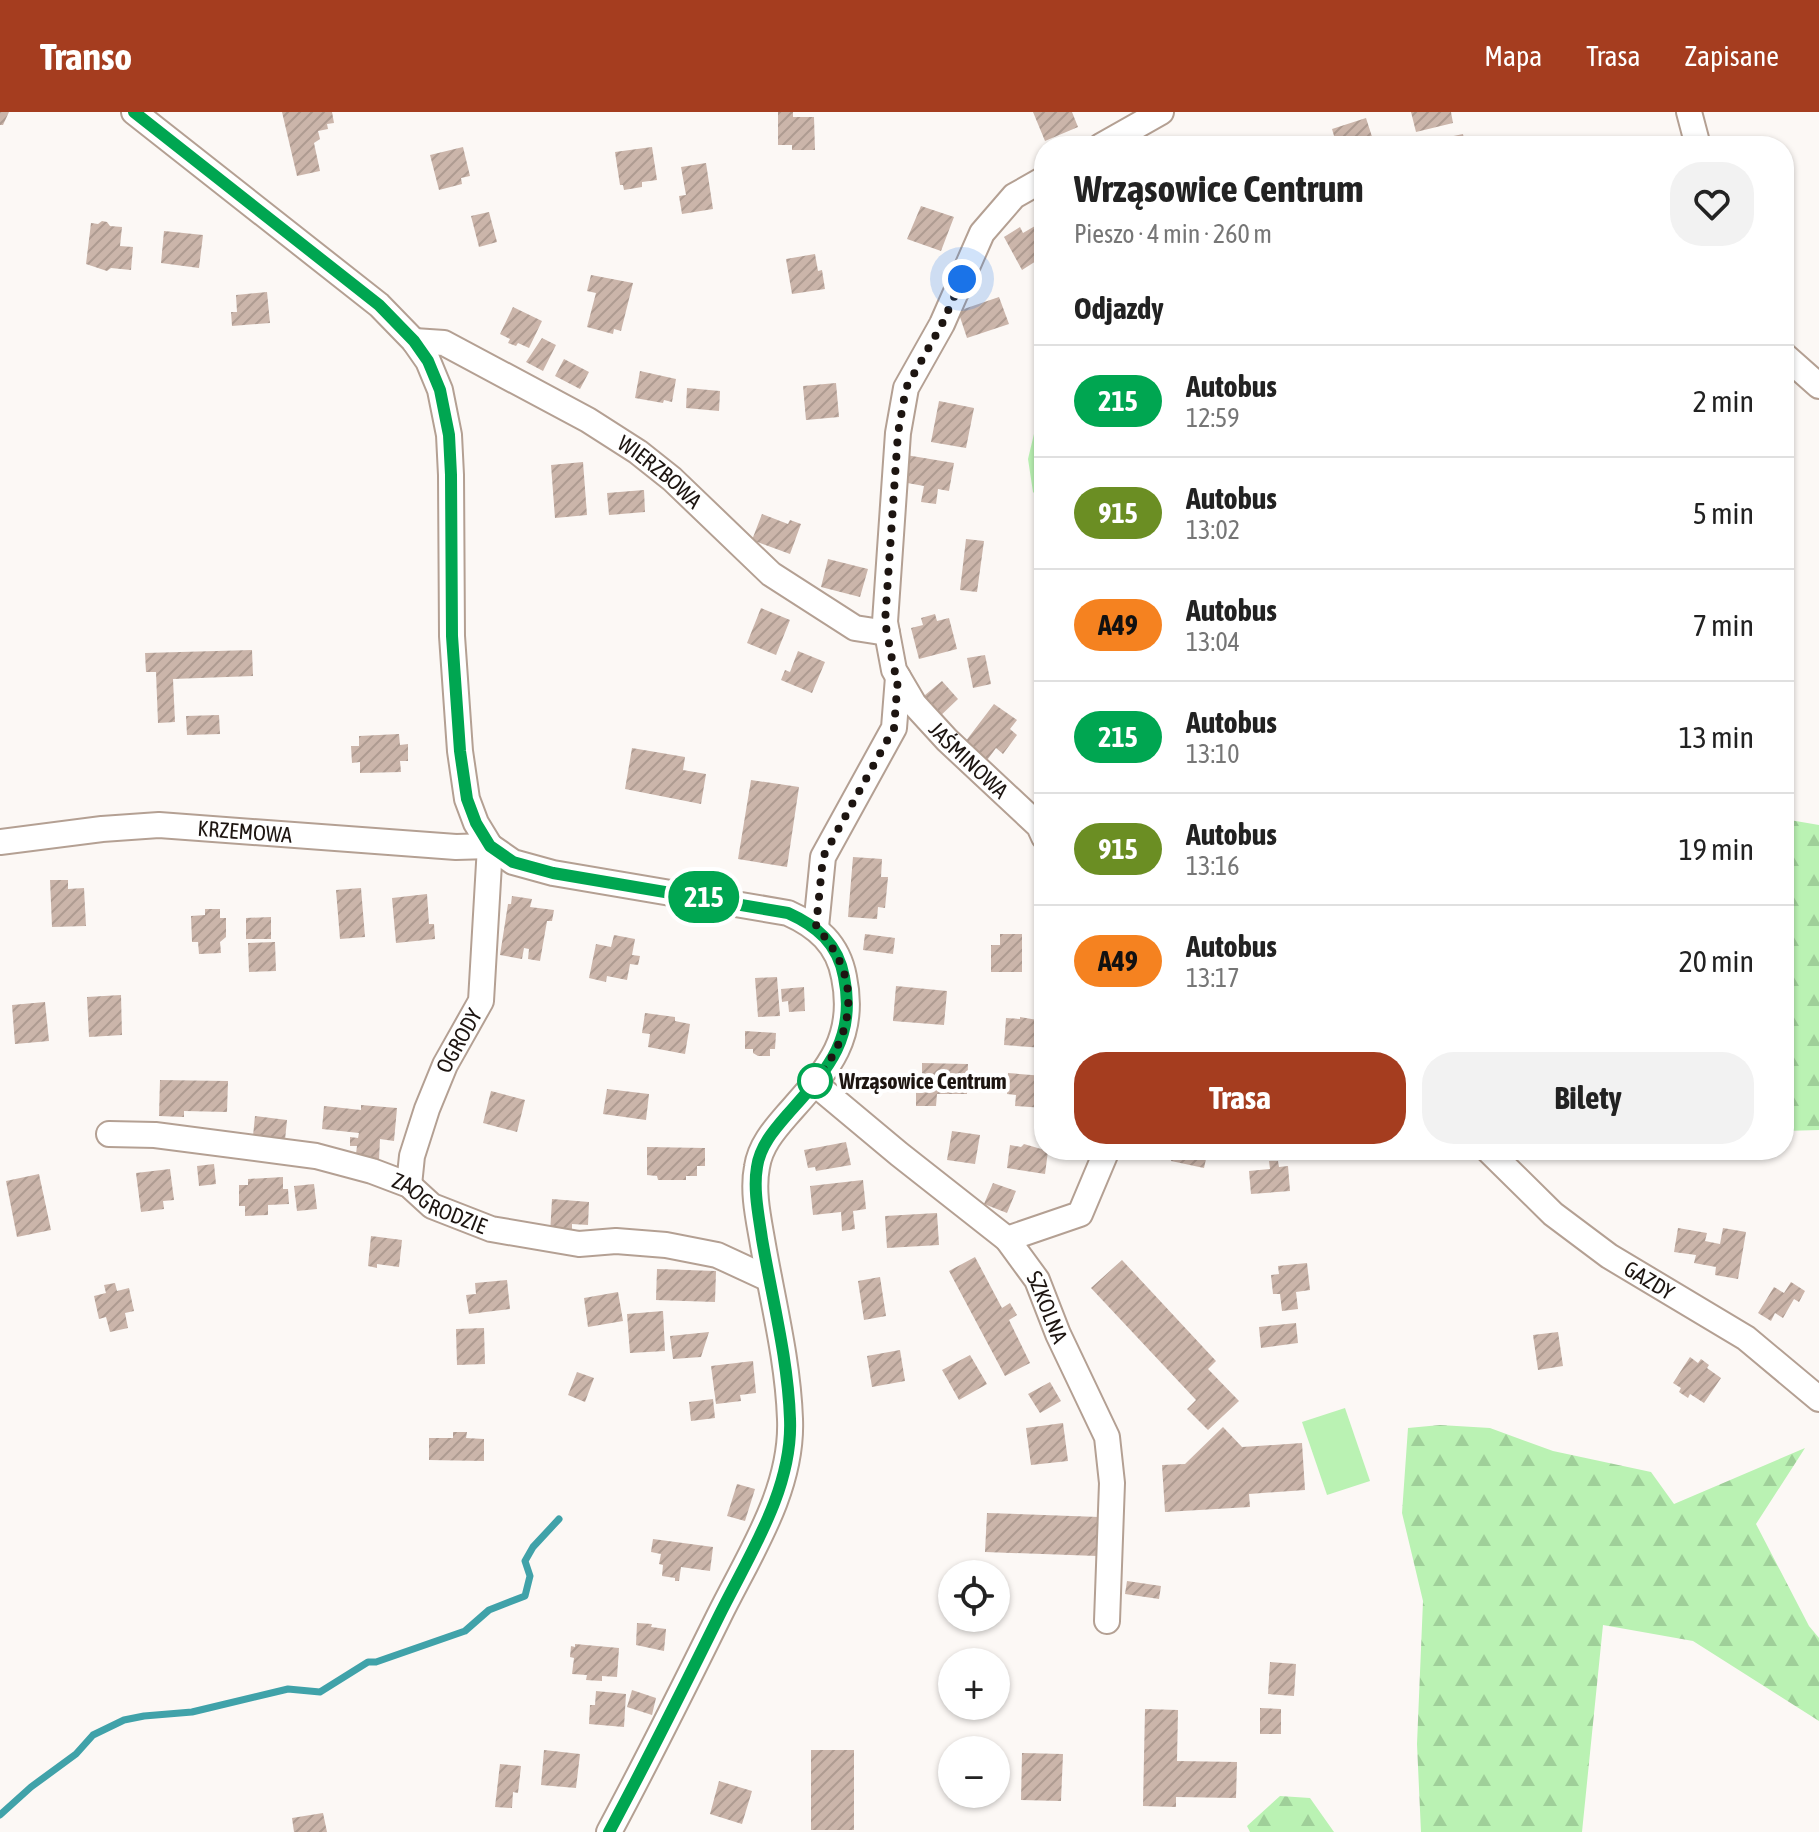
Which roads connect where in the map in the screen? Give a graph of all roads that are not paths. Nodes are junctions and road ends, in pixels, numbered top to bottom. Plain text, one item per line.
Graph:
1 (134, 112) edge
2 (1161, 112) edge
3 (1689, 112) edge
4 (1119, 136) edge
5 (1695, 136) edge
6 (1034, 185) edge
7 (414, 341) junction
8 (1794, 364) edge
9 (1819, 386) edge
10 (887, 633) junction
11 (898, 677) junction
12 (1034, 821) edge
13 (0, 842) edge
14 (490, 846) junction
15 (816, 927) junction
16 (814, 1083) junction
17 (109, 1134) dead end
18 (1103, 1160) edge
19 (1497, 1160) edge
20 (409, 1185) junction
21 (1007, 1239) junction
22 (769, 1279) junction
23 (1819, 1399) edge
24 (1107, 1621) dead end
25 (609, 1832) edge

1 - 7 street
2 - 4 street
3 - 5 street
6 - 10 street, JAŚMINOWA
7 - 10 street, WIERZBOWA
7 - 14 street
8 - 9 street
10 - 11 street, JAŚMINOWA
11 - 12 street, JAŚMINOWA
11 - 15 street
13 - 14 street, KRZEMOWA
14 - 15 street
14 - 20 street, OGRODY
15 - 16 street
16 - 21 street, SZKOLNA
16 - 22 street
17 - 20 street, ZAOGRODZIE
18 - 21 street
19 - 23 street, GAZDY
20 - 22 street, ZAOGRODZIE
21 - 24 street, SZKOLNA
22 - 25 street

